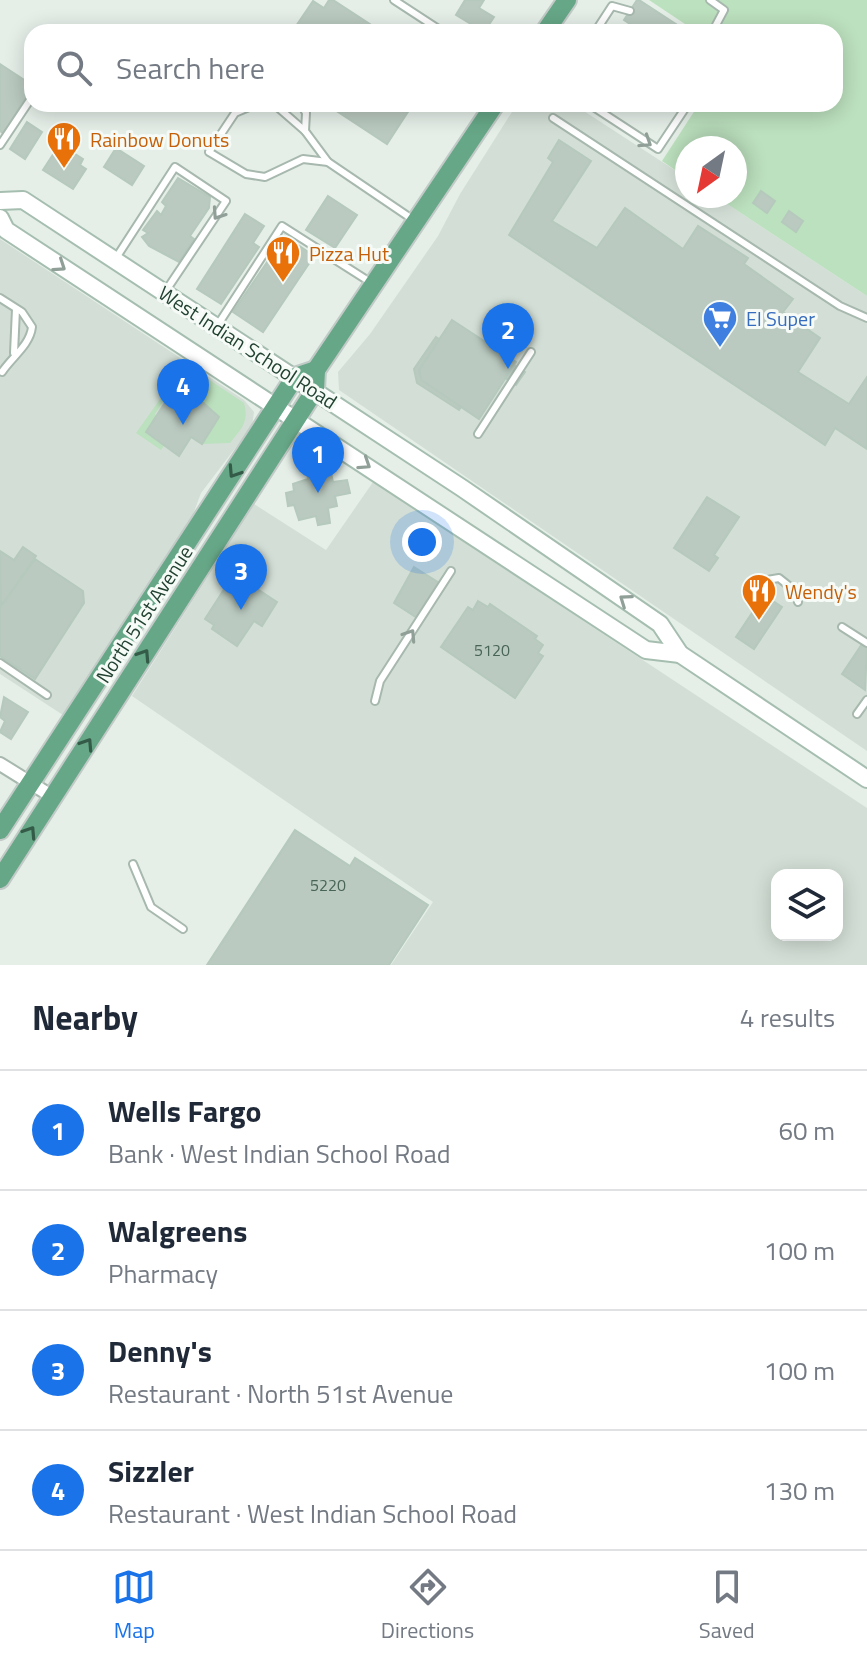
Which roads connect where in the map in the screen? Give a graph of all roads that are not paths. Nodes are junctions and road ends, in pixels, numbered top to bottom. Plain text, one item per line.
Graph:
1 (394, 0) edge
2 (710, 0) edge
3 (559, 3) edge
4 (630, 11) dead end
5 (431, 24) edge
6 (549, 24) edge
7 (600, 24) edge
8 (717, 24) edge
9 (24, 109) edge
10 (237, 112) edge
11 (283, 112) edge
12 (305, 112) edge
13 (490, 112) edge
14 (601, 112) edge
15 (683, 112) edge
16 (553, 118) dead end
17 (305, 131) junction
18 (0, 145) edge
19 (328, 162) junction
20 (0, 201) edge
21 (0, 218) edge
22 (415, 221) junction
23 (115, 260) junction
24 (373, 284) junction
25 (165, 292) junction
26 (0, 298) edge
27 (16, 309) junction
28 (867, 318) edge
29 (217, 326) junction
30 (531, 352) dead end
31 (14, 353) junction
32 (316, 370) junction
33 (2, 372) dead end
34 (295, 377) junction
35 (315, 390) junction
36 (276, 407) junction
37 (296, 419) junction
38 (478, 434) dead end
39 (451, 571) dead end
40 (761, 581) dead end
41 (798, 602) dead end
42 (842, 627) dead end
43 (867, 643) edge
44 (680, 654) junction
45 (0, 663) edge
46 (47, 695) dead end
47 (867, 700) edge
48 (375, 701) dead end
49 (857, 714) dead end
50 (0, 764) edge
51 (867, 779) edge
52 (30, 783) junction
53 (53, 797) junction
54 (0, 830) edge
55 (133, 864) dead end
56 (0, 879) edge
57 (183, 929) dead end

1 - 5 lane
2 - 8 lane
3 - 6 main road
4 - 7 lane
9 - 18 lane
10 - 19 lane
11 - 17 lane
12 - 17 lane
13 - 22 main road
14 -> 15 lane
16 - 28 lane
17 - 19 lane
19 - 22 lane
20 - 23 main road, West Indian School Road
21 -> 36 main road, West Indian School Road
22 - 24 main road
23 - 25 main road, West Indian School Road
23 -> 25 lane
24 - 29 lane
24 - 32 main road
25 - 29 main road, West Indian School Road
26 - 27 lane
27 - 31 lane
27 - 31 lane
29 - 34 main road, West Indian School Road
30 - 38 lane
31 - 33 lane
32 - 34 main road
32 - 35 main road
34 - 35 main road, West Indian School Road
34 - 36 main road, North 51st Avenue
35 - 37 main road, North 51st Avenue
44 -> 35 main road, West Indian School Road
36 - 37 main road, West Indian School Road
36 -> 52 main road, North 51st Avenue
37 -> 44 main road, West Indian School Road
53 -> 37 main road, North 51st Avenue
48 -> 39 lane
40 - 41 lane
42 - 43 lane
44 - 51 main road, West Indian School Road
45 - 46 lane
47 - 49 lane
50 - 52 street
52 - 53 street
52 - 54 main road, North 51st Avenue
56 -> 53 main road, North 51st Avenue
55 - 57 lane

